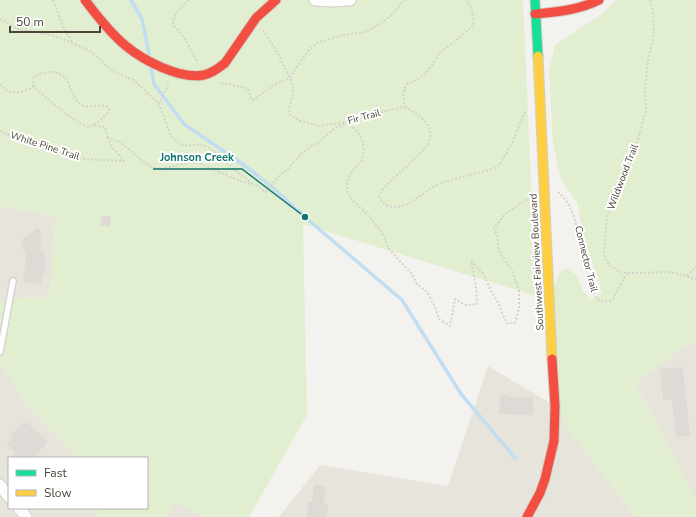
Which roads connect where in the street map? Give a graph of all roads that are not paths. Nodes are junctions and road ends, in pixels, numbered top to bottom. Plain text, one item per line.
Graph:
1 (85, 0) edge
2 (276, 0) edge
3 (315, 0) edge
4 (350, 0) edge
5 (535, 0) edge
6 (599, 0) edge
7 (535, 14) junction
8 (13, 281) dead end
9 (0, 352) edge
10 (0, 485) edge
11 (8, 496) edge
12 (20, 509) edge
13 (26, 517) edge
14 (527, 517) edge

1 - 2 street
3 - 4 street
5 - 7 street, Southwest Fairview Boulevard
6 - 7 street
7 - 14 street, Southwest Fairview Boulevard
8 - 9 lane
10 - 11 street
12 - 13 street

